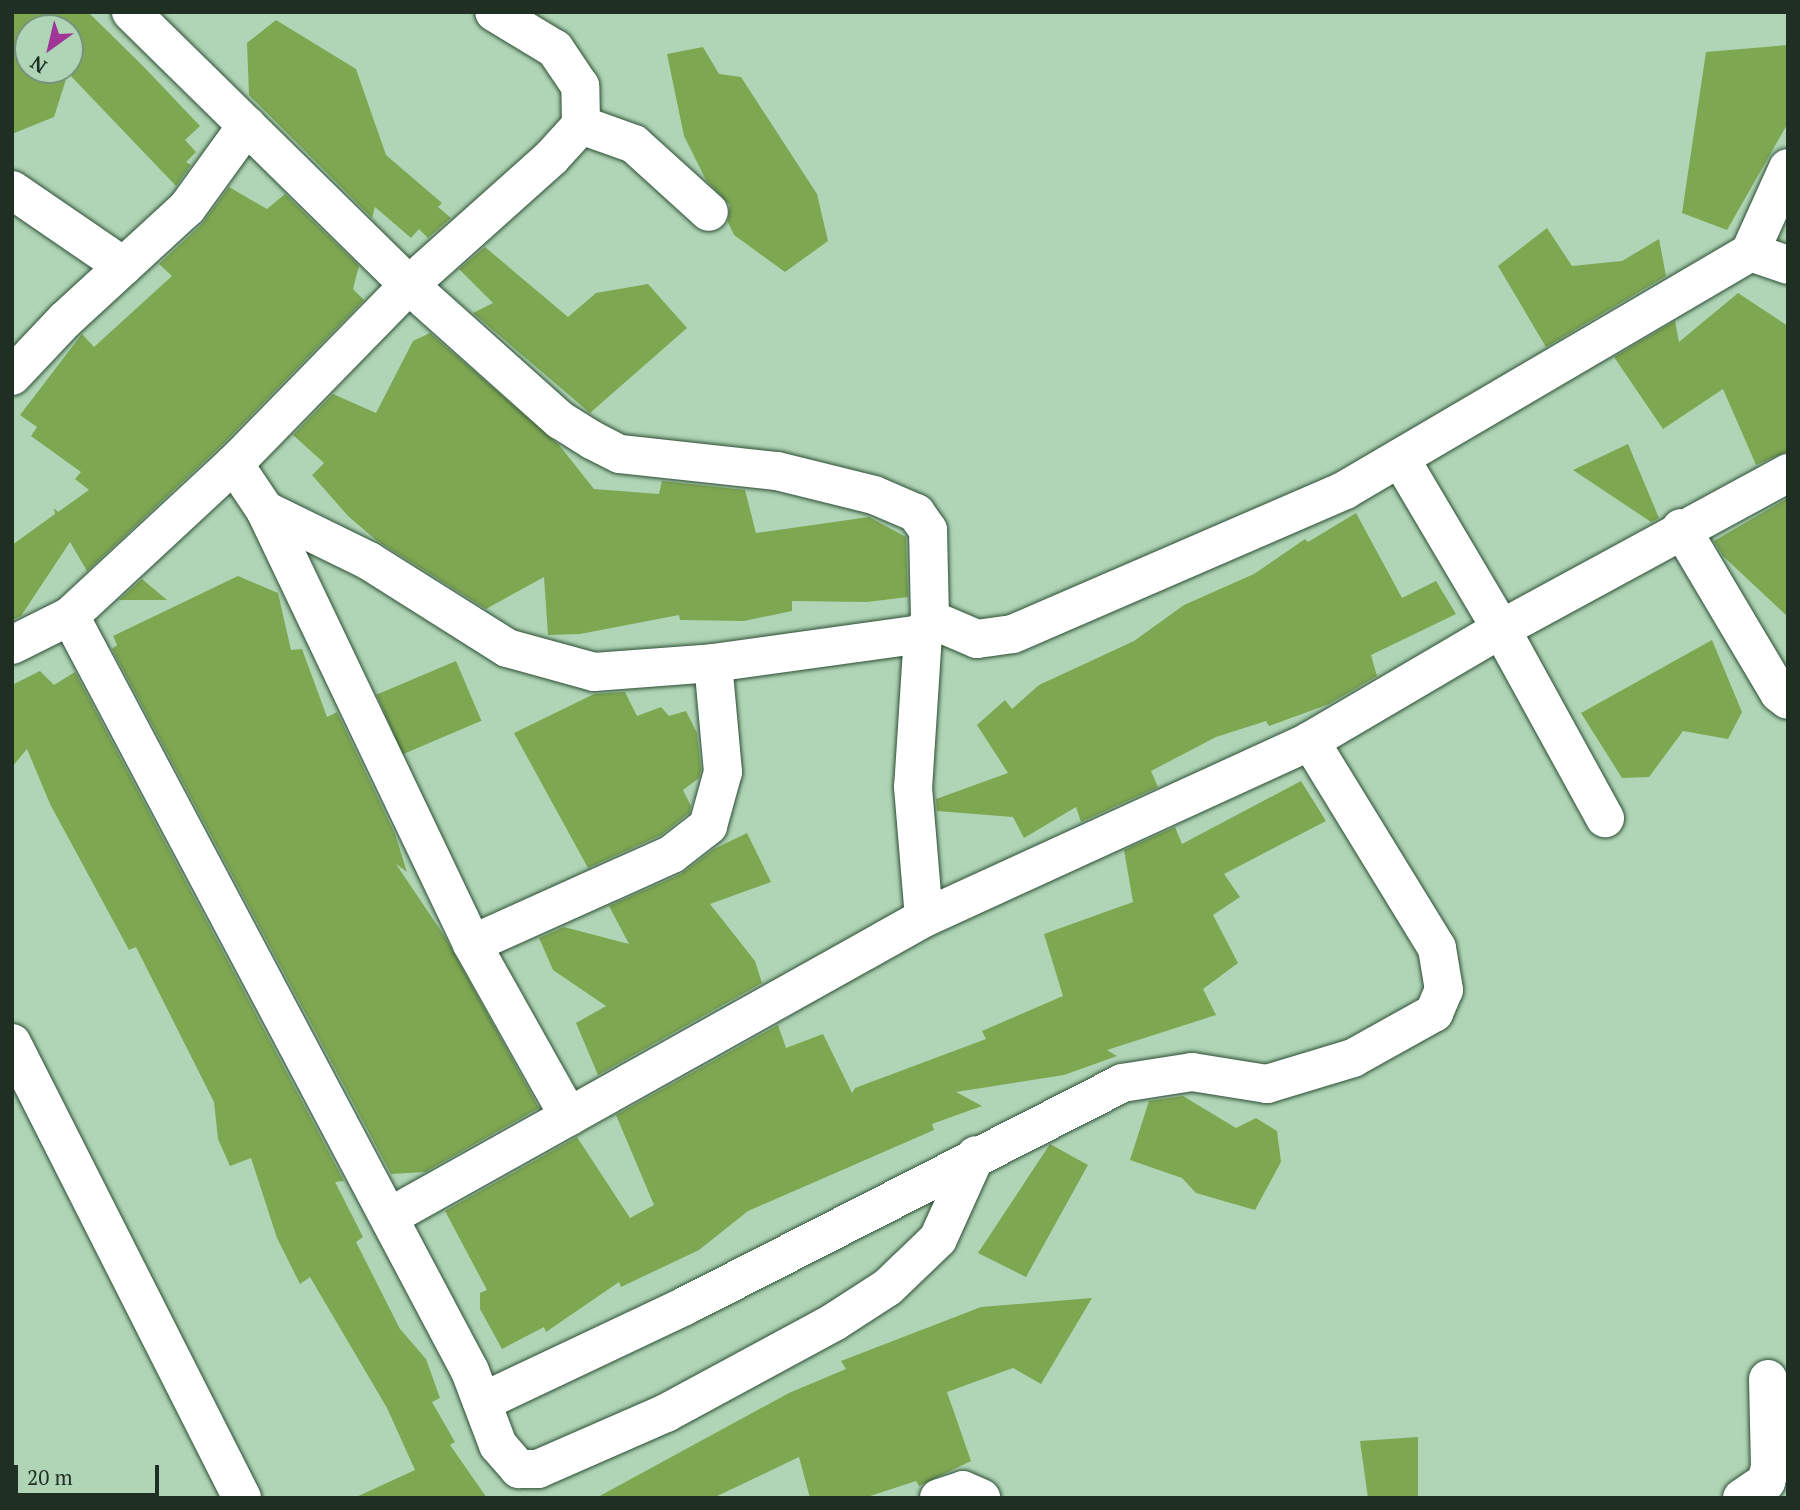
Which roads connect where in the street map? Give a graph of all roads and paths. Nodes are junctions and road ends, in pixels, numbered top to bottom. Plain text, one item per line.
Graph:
1 (131, 12) edge
2 (494, 12) edge
3 (247, 125) junction
4 (581, 125) junction
5 (1788, 168) edge
6 (12, 190) edge
7 (709, 212) dead end
8 (1750, 252) junction
9 (1788, 265) edge
10 (123, 266) junction
11 (409, 285) junction
12 (12, 376) edge
13 (1399, 458) junction
14 (234, 464) junction
15 (1788, 473) edge
16 (265, 510) junction
17 (1681, 528) junction
18 (70, 616) junction
19 (927, 626) junction
20 (1501, 629) junction
21 (12, 645) edge
22 (713, 663) junction
23 (1788, 700) edge
24 (1310, 741) junction
25 (1605, 818) dead end
26 (925, 918) junction
27 (472, 944) junction
28 (12, 1043) edge
29 (569, 1117) junction
30 (976, 1155) junction
31 (389, 1217) junction
32 (1768, 1379) dead end
33 (482, 1402) junction
34 (242, 1498) edge
35 (939, 1498) edge
36 (981, 1498) edge
37 (1742, 1498) edge

1 - 3 street
2 - 4 street
3 - 10 street
3 - 11 street
4 - 7 street
4 - 11 street
5 - 8 street
6 - 10 street
8 - 9 street
8 - 13 street
10 - 12 street
11 - 14 street
11 - 19 street
13 - 19 street
13 - 20 street
14 - 16 street
14 - 18 street
15 - 17 street
16 - 22 street
16 - 27 street
17 - 20 street
17 - 23 street
18 - 21 street
18 - 31 street
19 - 22 street
19 - 26 street
20 - 24 street
20 - 25 street
22 - 27 street
24 - 26 street
24 - 30 street
26 - 29 street
27 - 29 street
28 - 34 street
29 - 31 street
30 - 33 street
30 - 33 street
31 - 33 street
32 - 37 street
35 - 36 street

